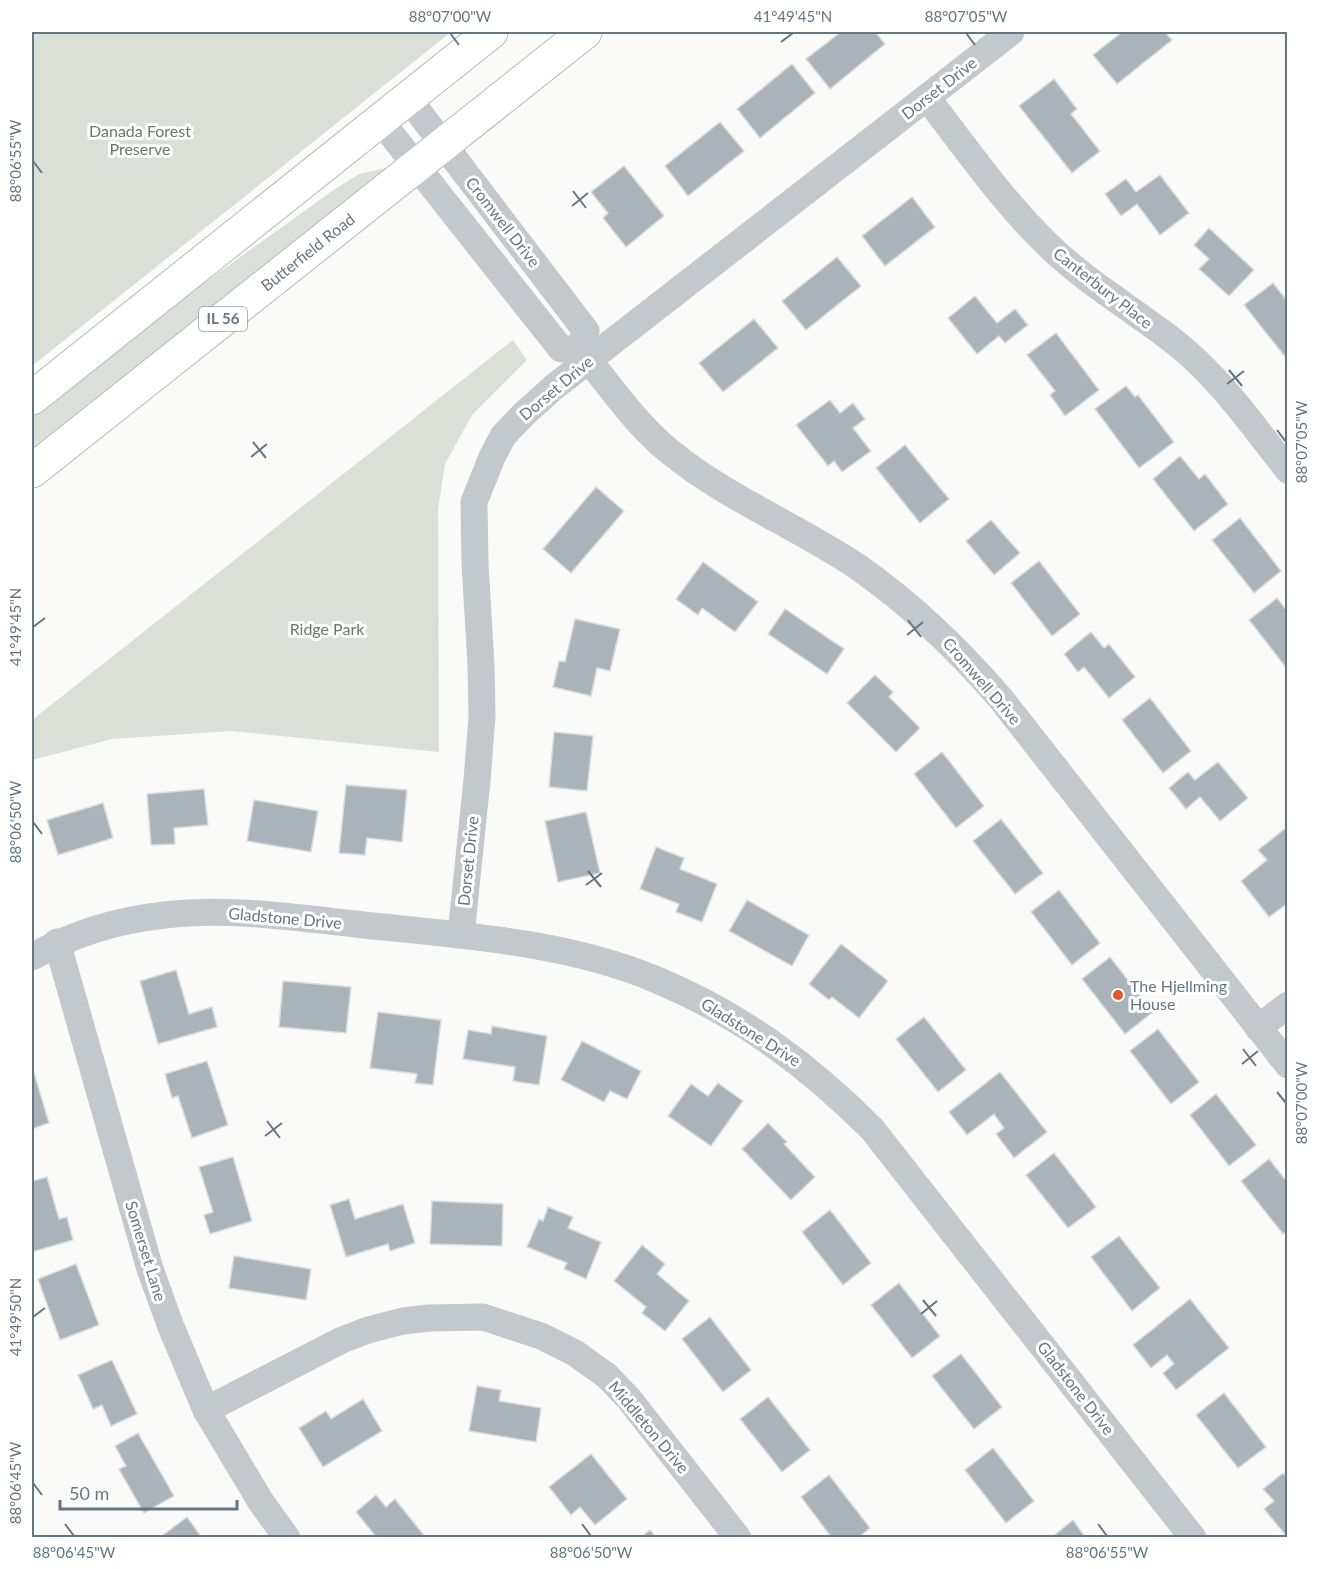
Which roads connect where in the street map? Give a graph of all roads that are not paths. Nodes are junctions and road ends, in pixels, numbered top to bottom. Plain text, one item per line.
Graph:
1 (491, 32) edge
2 (585, 32) edge
3 (1011, 32) edge
4 (408, 98) junction
5 (927, 98) junction
6 (380, 120) junction
7 (443, 144) junction
8 (415, 167) junction
9 (584, 354) junction
10 (32, 398) edge
11 (1287, 470) edge
12 (32, 471) edge
13 (460, 935) junction
14 (57, 942) junction
15 (32, 957) edge
16 (1287, 1005) edge
17 (1258, 1028) junction
18 (1287, 1065) edge
19 (206, 1410) junction
20 (287, 1538) edge
21 (738, 1538) edge
22 (1193, 1538) edge

1 - 4 main road
2 - 7 main road, Butterfield Road / IL 56
3 - 5 street, Dorset Drive
4 - 6 main road
4 - 7 street, Cromwell Drive
5 - 9 street, Dorset Drive
5 - 11 street, Canterbury Place
6 - 8 street, Cromwell Drive
6 - 10 main road
7 - 8 main road, Butterfield Road / IL 56
7 - 9 street, Cromwell Drive
8 - 9 street, Cromwell Drive
8 - 12 main road, Butterfield Road / IL 56
9 - 13 street, Dorset Drive
9 - 17 street, Cromwell Drive
13 - 14 street, Gladstone Drive
13 - 22 street, Gladstone Drive
14 - 15 street, Gladstone Drive
14 - 19 street, Somerset Lane
16 - 17 street
17 - 18 street, Cromwell Drive
19 - 20 street, Somerset Lane
19 - 21 street, Middleton Drive

